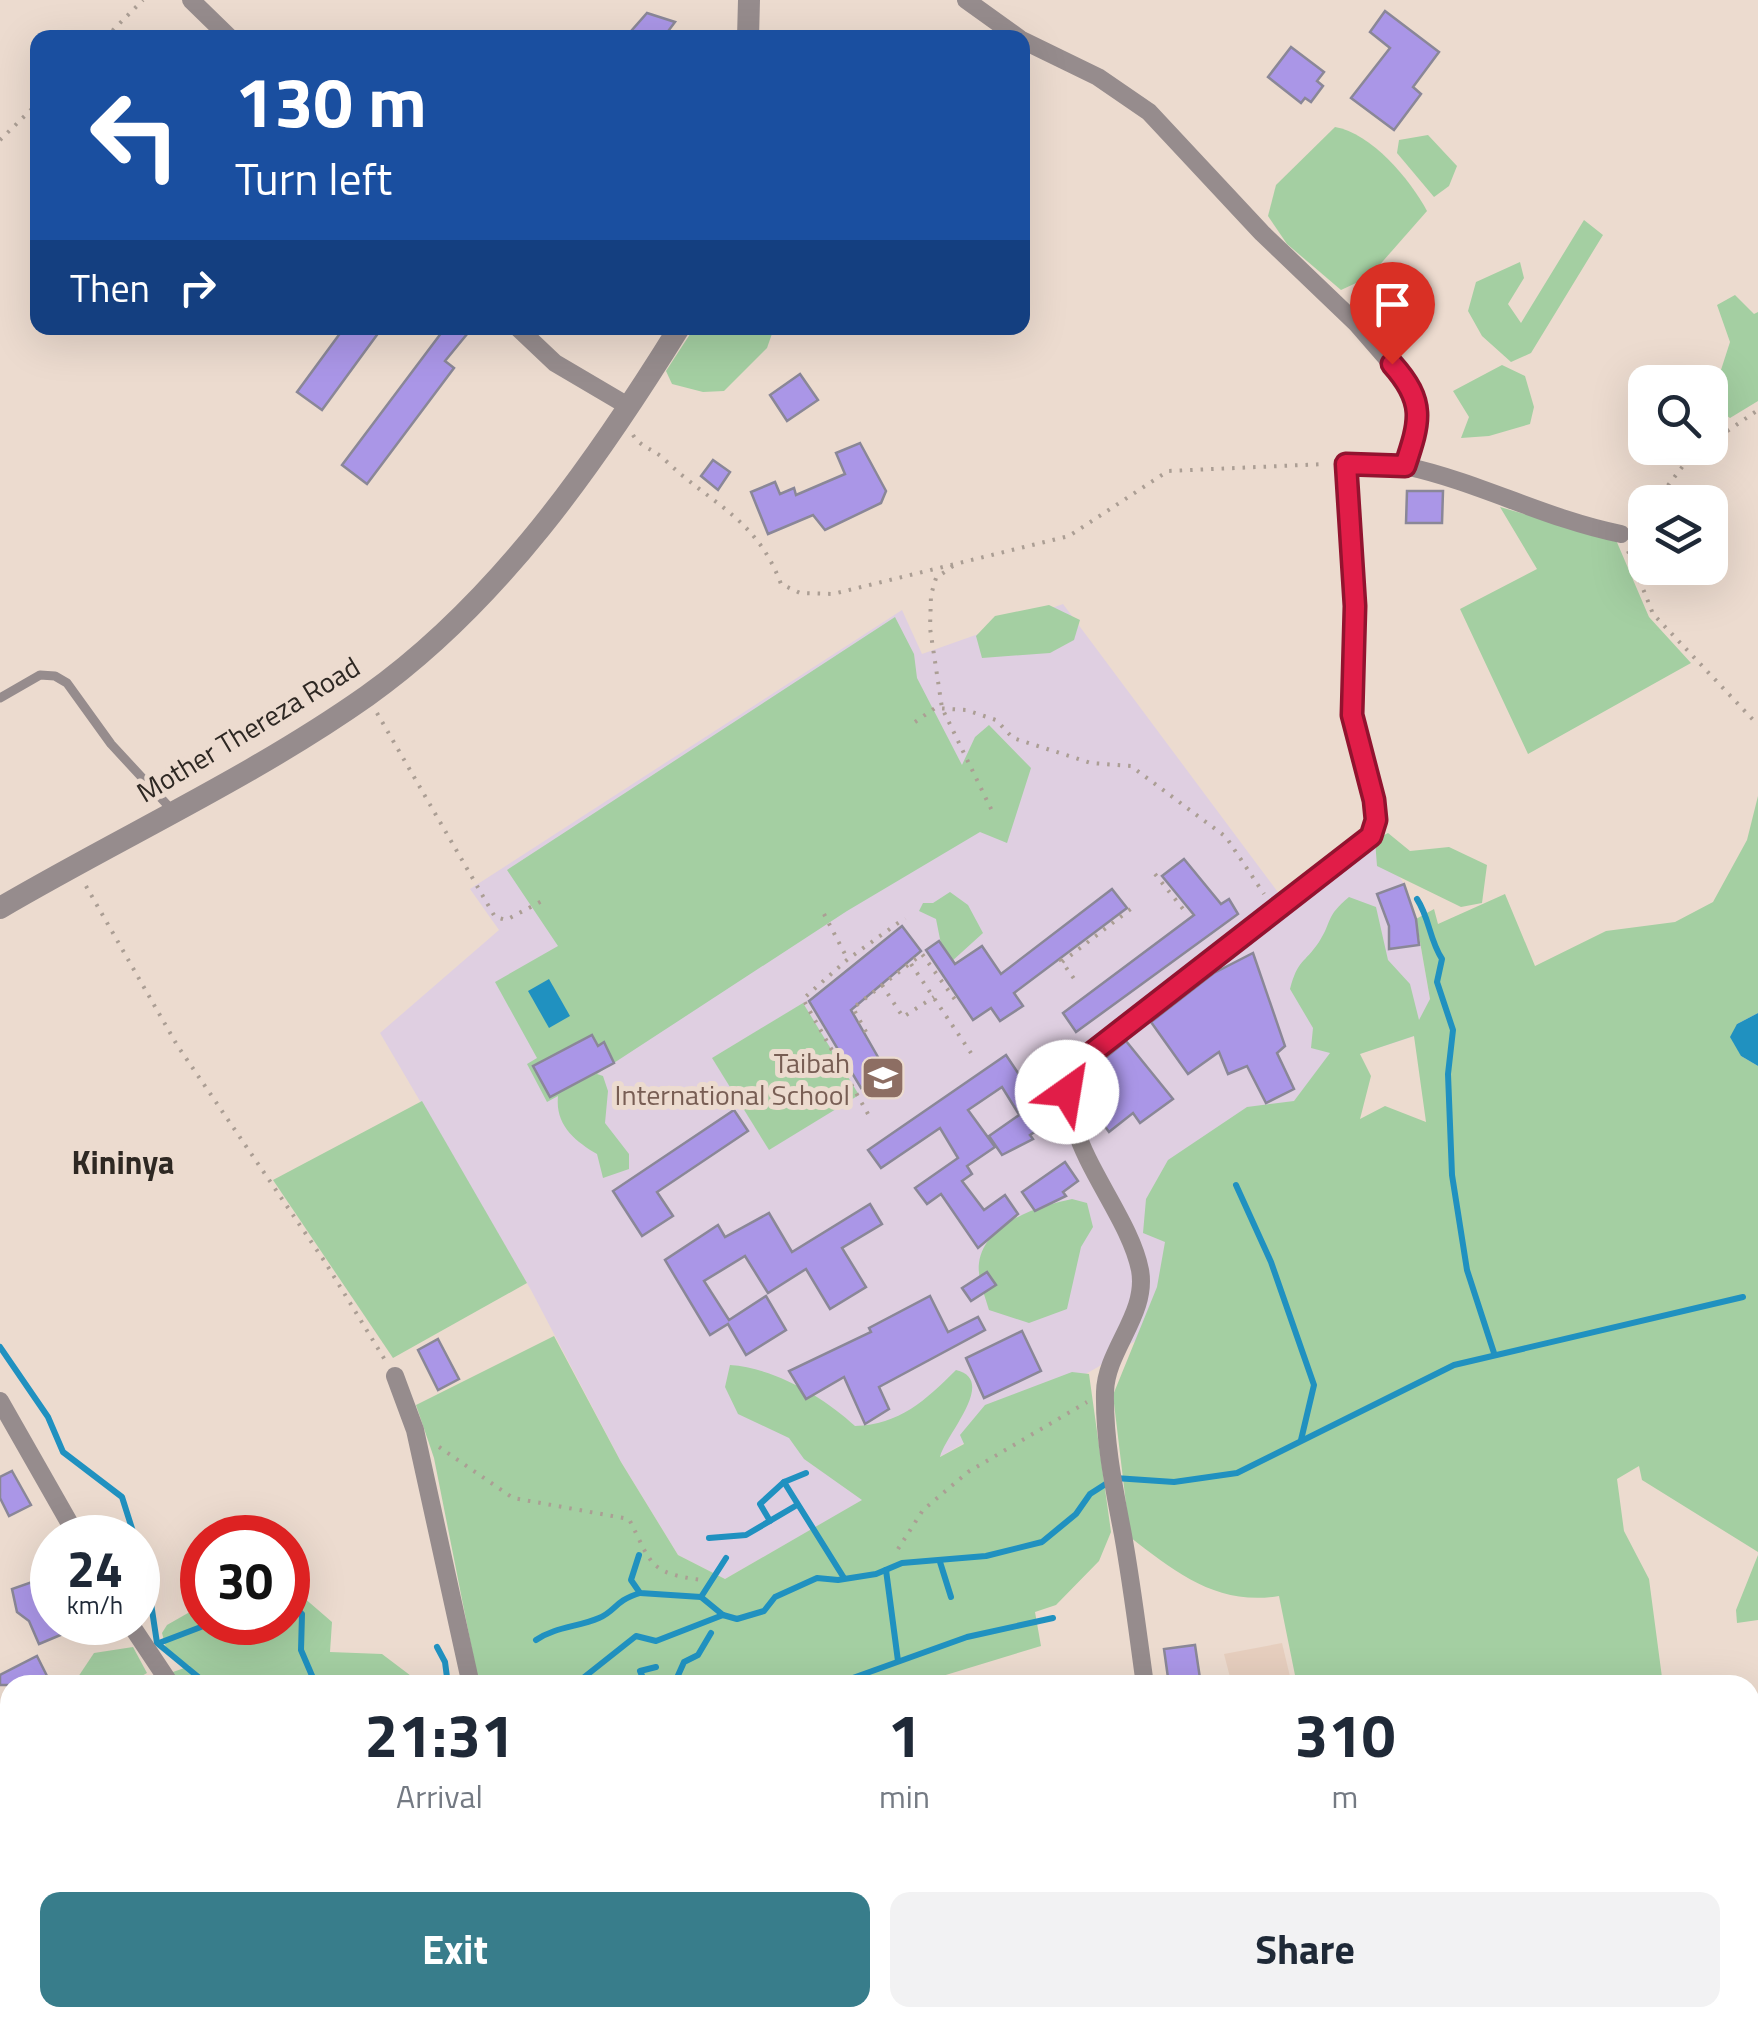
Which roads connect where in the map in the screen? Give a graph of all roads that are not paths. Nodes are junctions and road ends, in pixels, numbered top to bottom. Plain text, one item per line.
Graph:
1 (191, 0) edge
2 (749, 0) edge
3 (966, 0) edge
4 (222, 30) edge
5 (748, 30) edge
6 (1009, 30) edge
7 (1030, 43) edge
8 (525, 335) edge
9 (674, 335) edge
10 (624, 412) junction
11 (1405, 466) junction
12 (1621, 534) road end
13 (0, 698) edge
14 (172, 810) junction
15 (0, 908) edge
16 (395, 1376) road end
17 (0, 1400) edge
18 (65, 1515) edge
19 (144, 1645) edge
20 (164, 1675) edge
21 (469, 1675) edge
22 (1144, 1675) edge

1 - 4 street
2 - 5 street
3 - 6 street
7 - 11 street
8 - 10 street
9 - 10 street, Mother Thereza Road
10 - 14 street, Mother Thereza Road
11 - 12 street
11 - 22 street
13 - 14 lane
14 - 15 street, Mother Thereza Road
16 - 21 street
17 - 18 street
19 - 20 street

